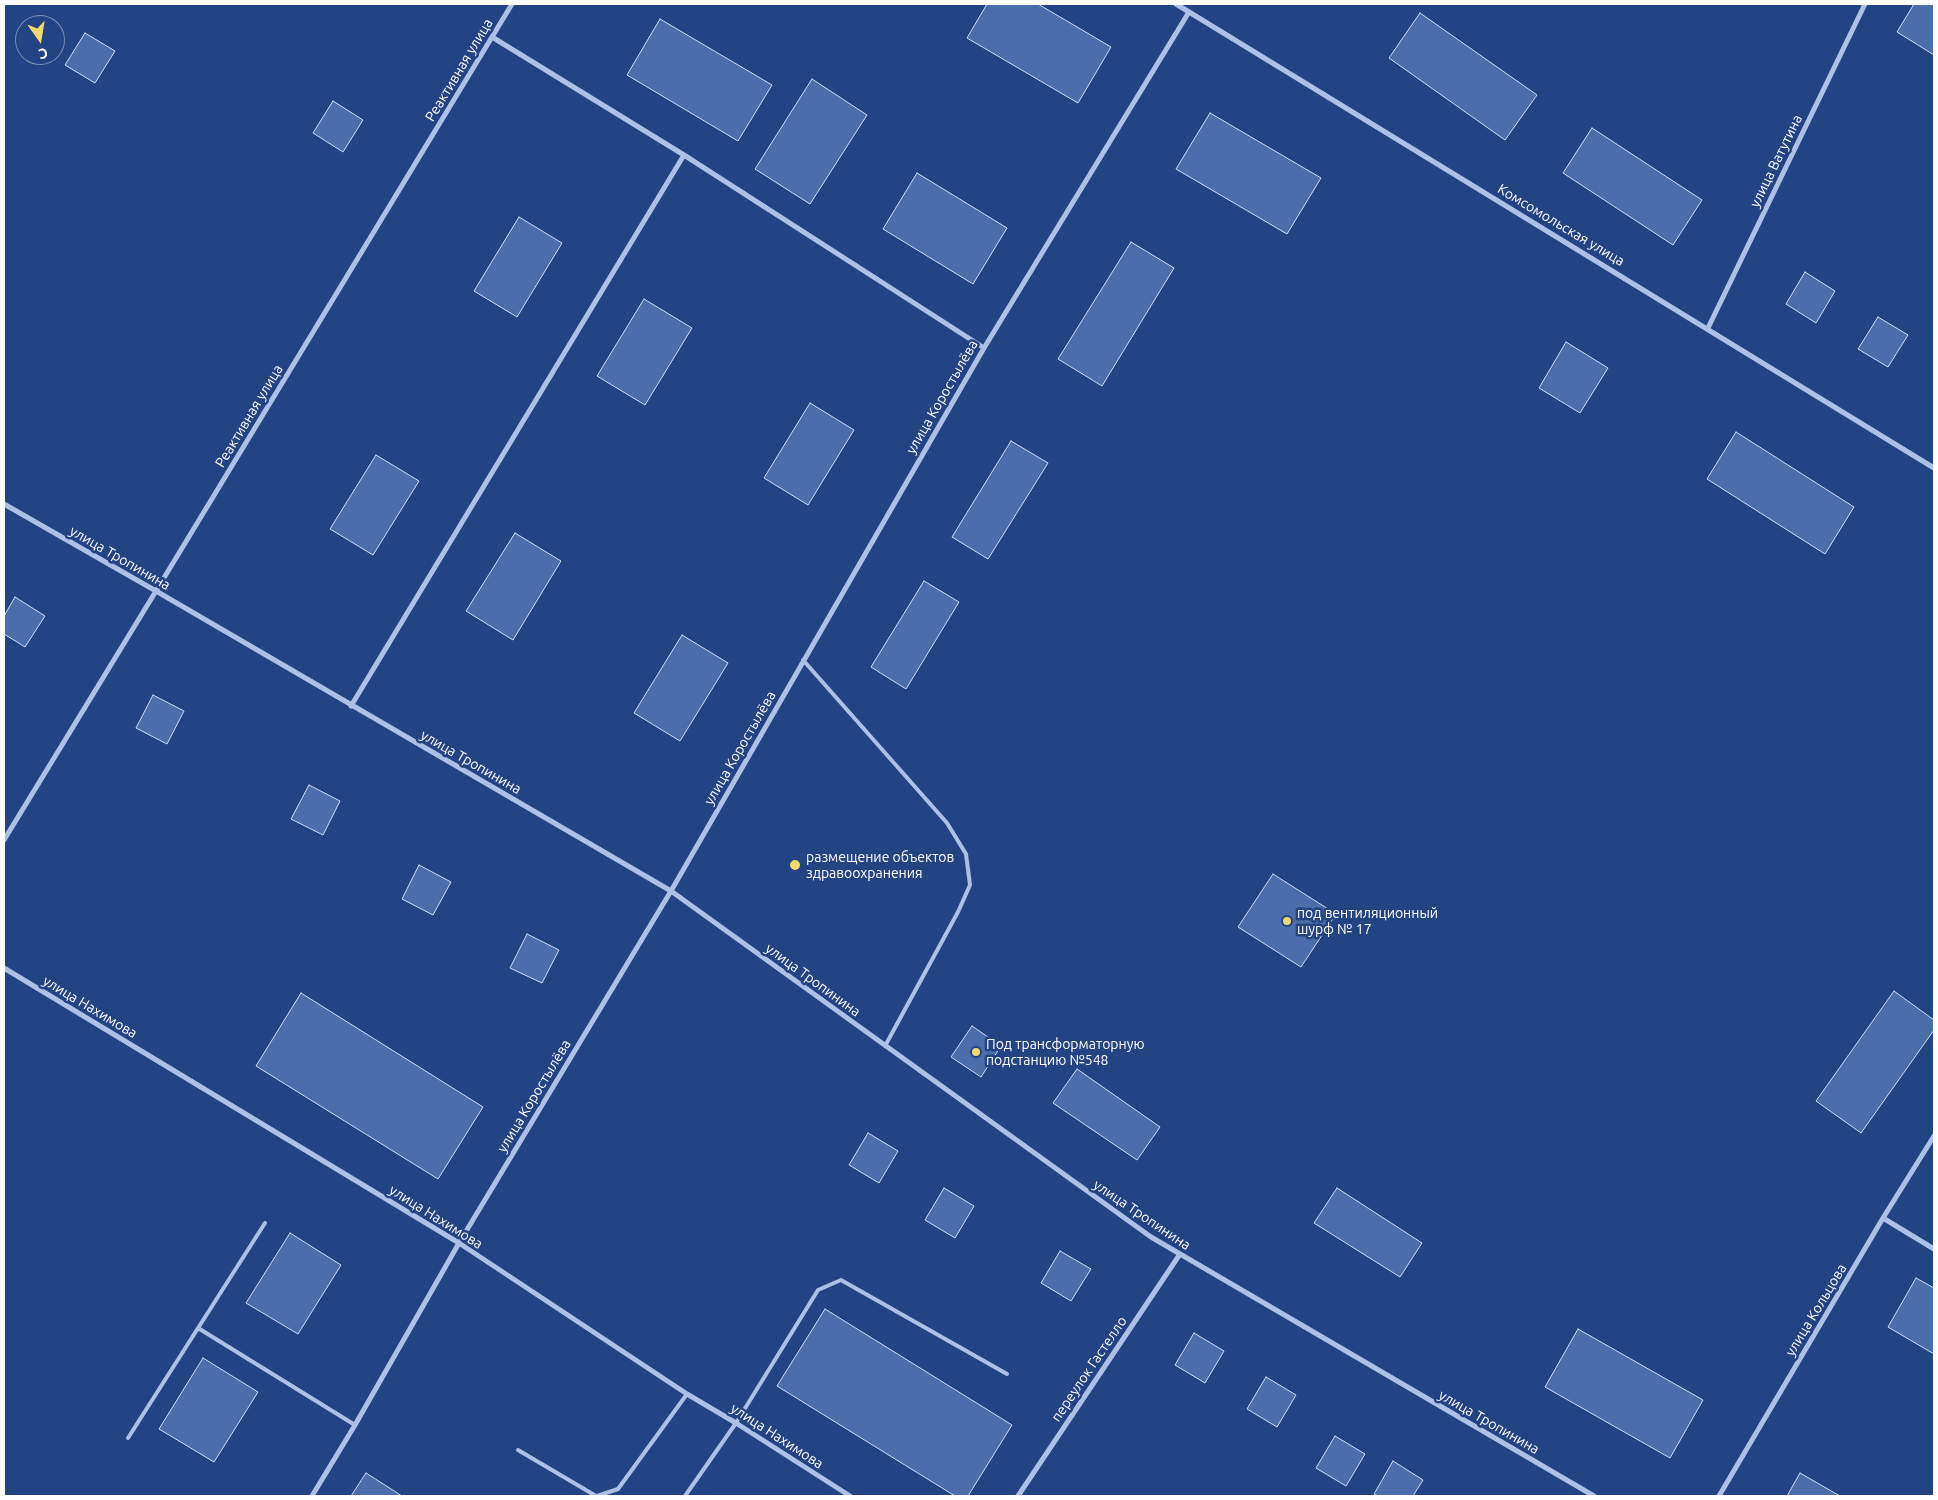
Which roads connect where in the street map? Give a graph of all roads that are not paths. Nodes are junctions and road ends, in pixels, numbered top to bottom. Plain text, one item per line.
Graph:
1 (512, 4) edge
2 (1176, 4) edge
3 (1865, 4) edge
4 (1189, 12) junction
5 (492, 37) junction
6 (684, 155) junction
7 (1708, 328) junction
8 (984, 348) junction
9 (1934, 468) edge
10 (4, 504) edge
11 (156, 591) junction
12 (804, 660) junction
13 (351, 706) junction
14 (4, 840) edge
15 (670, 891) junction
16 (4, 968) edge
17 (885, 1046) junction
18 (1934, 1136) edge
19 (1883, 1218) junction
20 (265, 1223) dead end
21 (459, 1242) junction
22 (1934, 1249) edge
23 (1180, 1254) junction
24 (198, 1328) junction
25 (1007, 1374) dead end
26 (687, 1394) junction
27 (736, 1422) junction
28 (355, 1425) junction
29 (128, 1438) dead end
30 (518, 1450) dead end
31 (312, 1496) edge
32 (596, 1496) edge
33 (686, 1496) edge
34 (850, 1496) edge
35 (1018, 1496) edge
36 (1594, 1496) edge
37 (1719, 1496) edge

1 - 5 street, Реактивная улица
2 - 4 street, Комсомольская улица
3 - 7 street, улица Ватутина
4 - 7 street, Комсомольская улица
4 - 8 street, улица Коростылёва
5 - 6 street
5 - 11 street, Реактивная улица
6 - 8 street
6 - 13 street
7 - 9 street, Комсомольская улица
8 - 12 street, улица Коростылёва
10 - 11 street, улица Тропинина
11 - 13 street, улица Тропинина
11 - 14 street, Реактивная улица
12 - 15 street, улица Коростылёва
12 - 17 lane
13 - 15 street, улица Тропинина
15 - 17 street, улица Тропинина
15 - 21 street, улица Коростылёва
16 - 21 street, улица Нахимова
17 - 23 street, улица Тропинина
18 - 19 street, улица Кольцова
19 - 22 street
19 - 37 street, улица Кольцова
20 - 24 lane
21 - 26 street, улица Нахимова
21 - 28 street, улица Коростылёва
23 - 35 street, переулок Гастелло
23 - 36 street, улица Тропинина
24 - 28 lane
24 - 29 lane
25 - 27 lane
26 - 27 street, улица Нахимова
26 - 32 lane
27 - 33 lane
27 - 34 street, улица Нахимова
28 - 31 street, улица Коростылёва
30 - 32 lane

